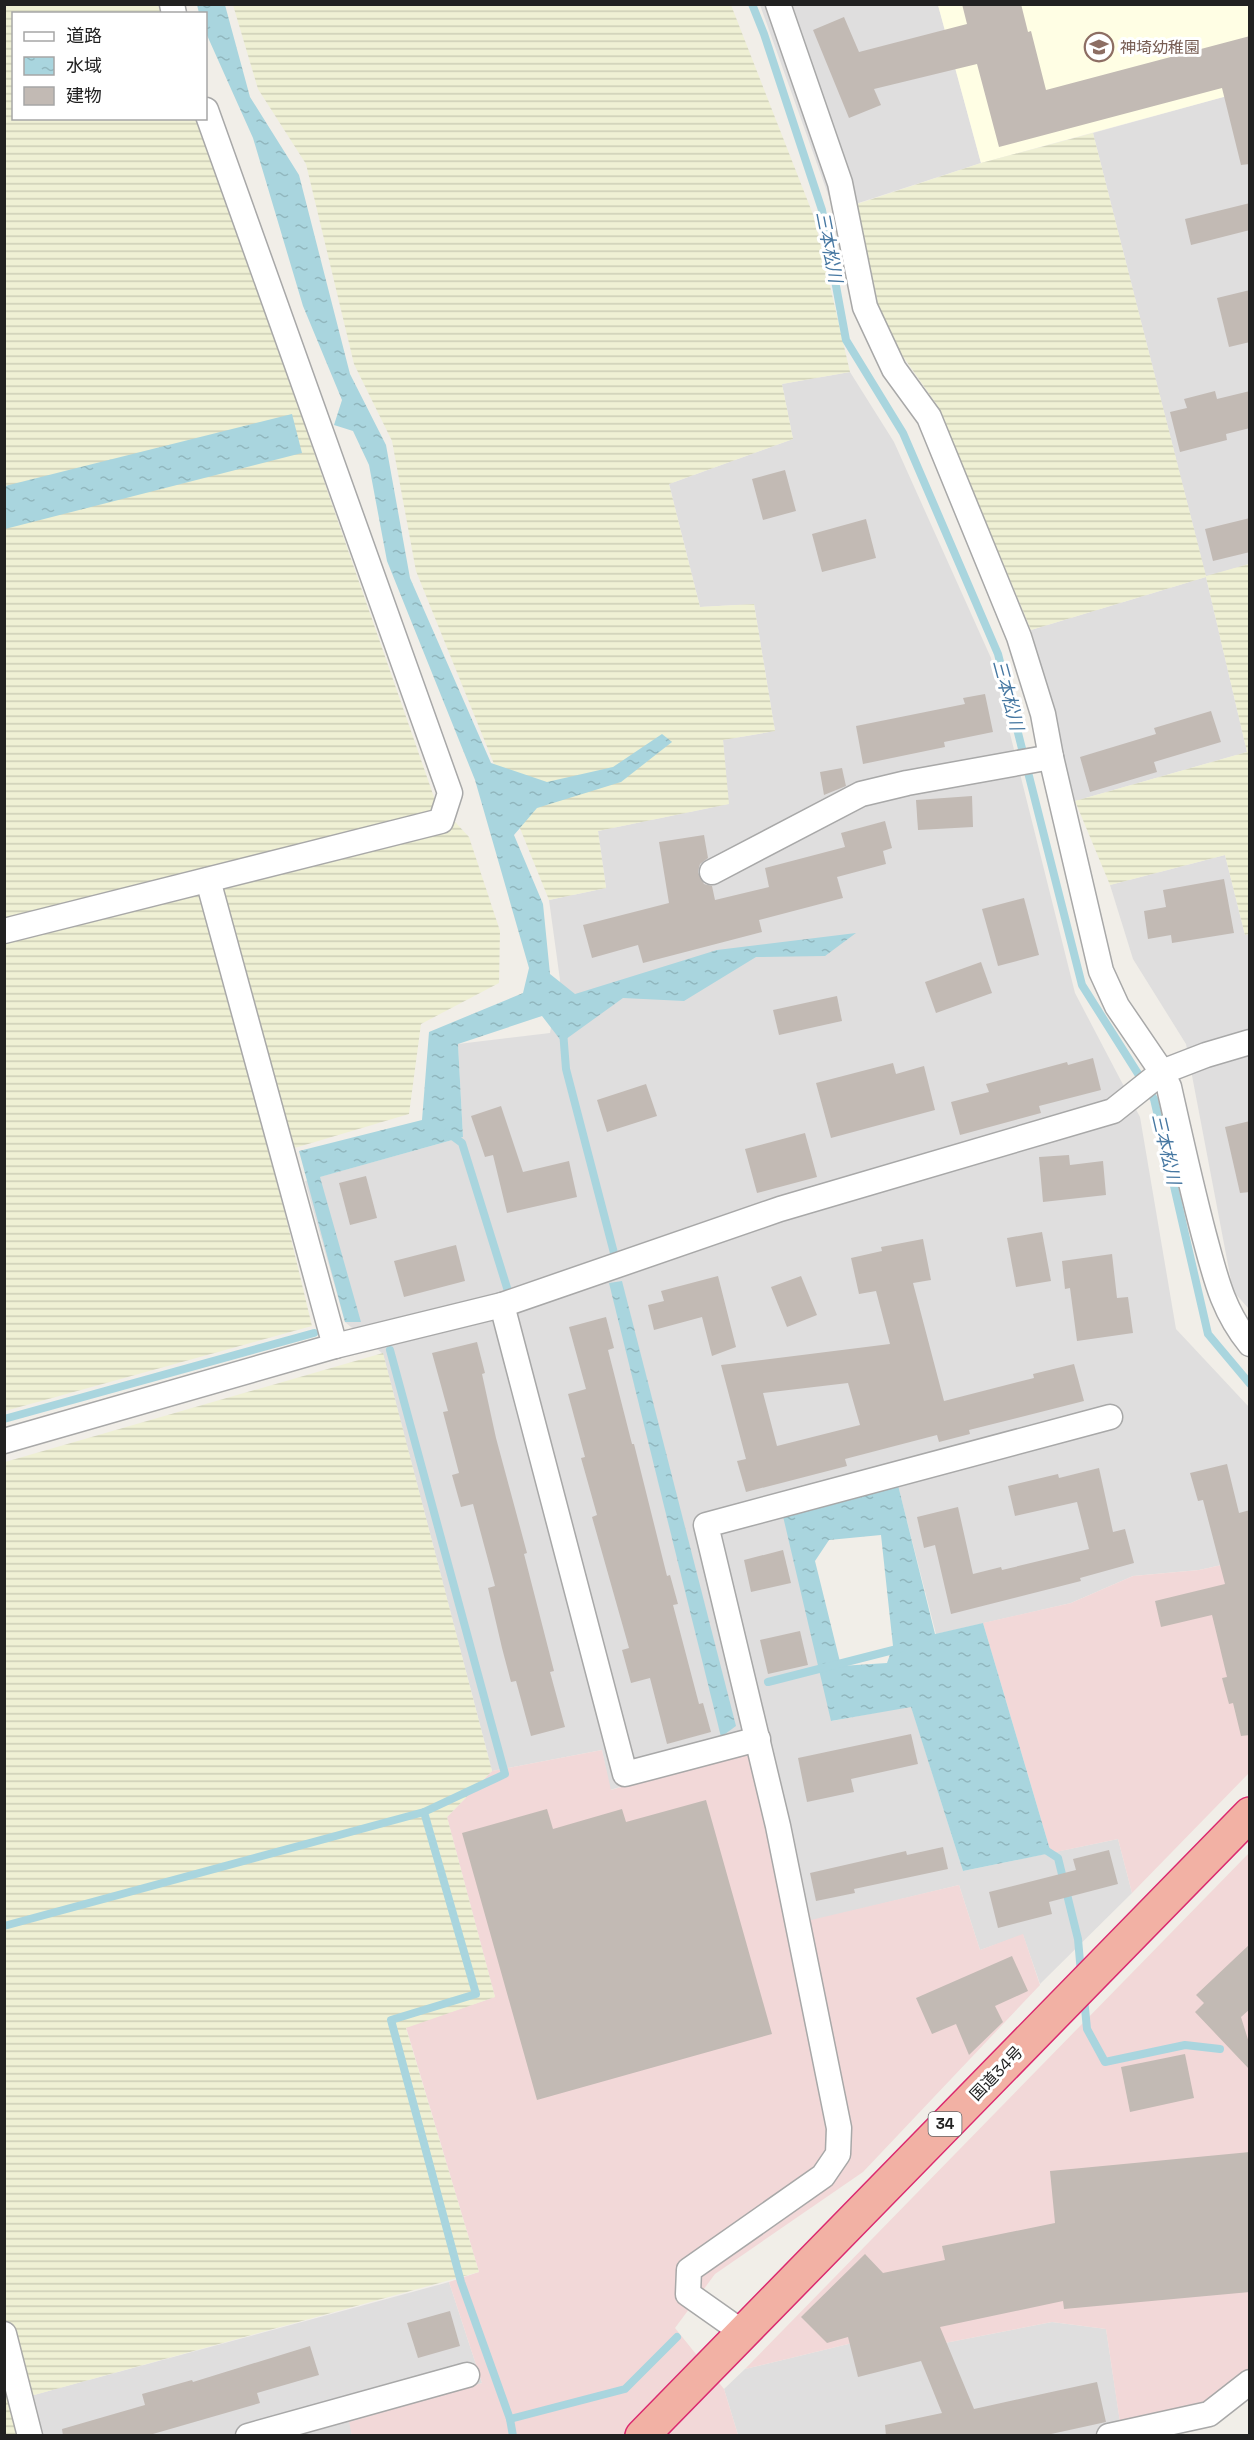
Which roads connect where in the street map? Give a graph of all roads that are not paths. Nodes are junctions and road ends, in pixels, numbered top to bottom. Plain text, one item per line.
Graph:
1 (778, 4) edge
2 (207, 113) edge
3 (1051, 756) junction
4 (712, 872) dead end
5 (208, 880) junction
6 (4, 931) edge
7 (1250, 1042) edge
8 (1162, 1072) junction
9 (502, 1305) junction
10 (1250, 1344) edge
11 (335, 1346) junction
12 (1110, 1417) dead end
13 (4, 1441) edge
14 (758, 1739) junction
15 (1250, 1814) edge
16 (742, 2332) junction
17 (4, 2334) edge
18 (468, 2374) dead end
19 (1250, 2382) edge
20 (30, 2436) edge
21 (248, 2436) edge
22 (642, 2436) edge
23 (1109, 2436) edge

1 - 3 street
2 - 5 street
3 - 4 street
3 - 8 street
5 - 6 street
5 - 11 street
7 - 8 street
8 - 9 street
8 - 10 street
9 - 11 street
9 - 14 street
11 - 13 street
12 - 14 street
14 - 16 street
15 - 16 highway, 国道34号 / 34
16 - 22 highway, 国道34号 / 34
17 - 20 street
18 - 21 street
19 - 23 street

